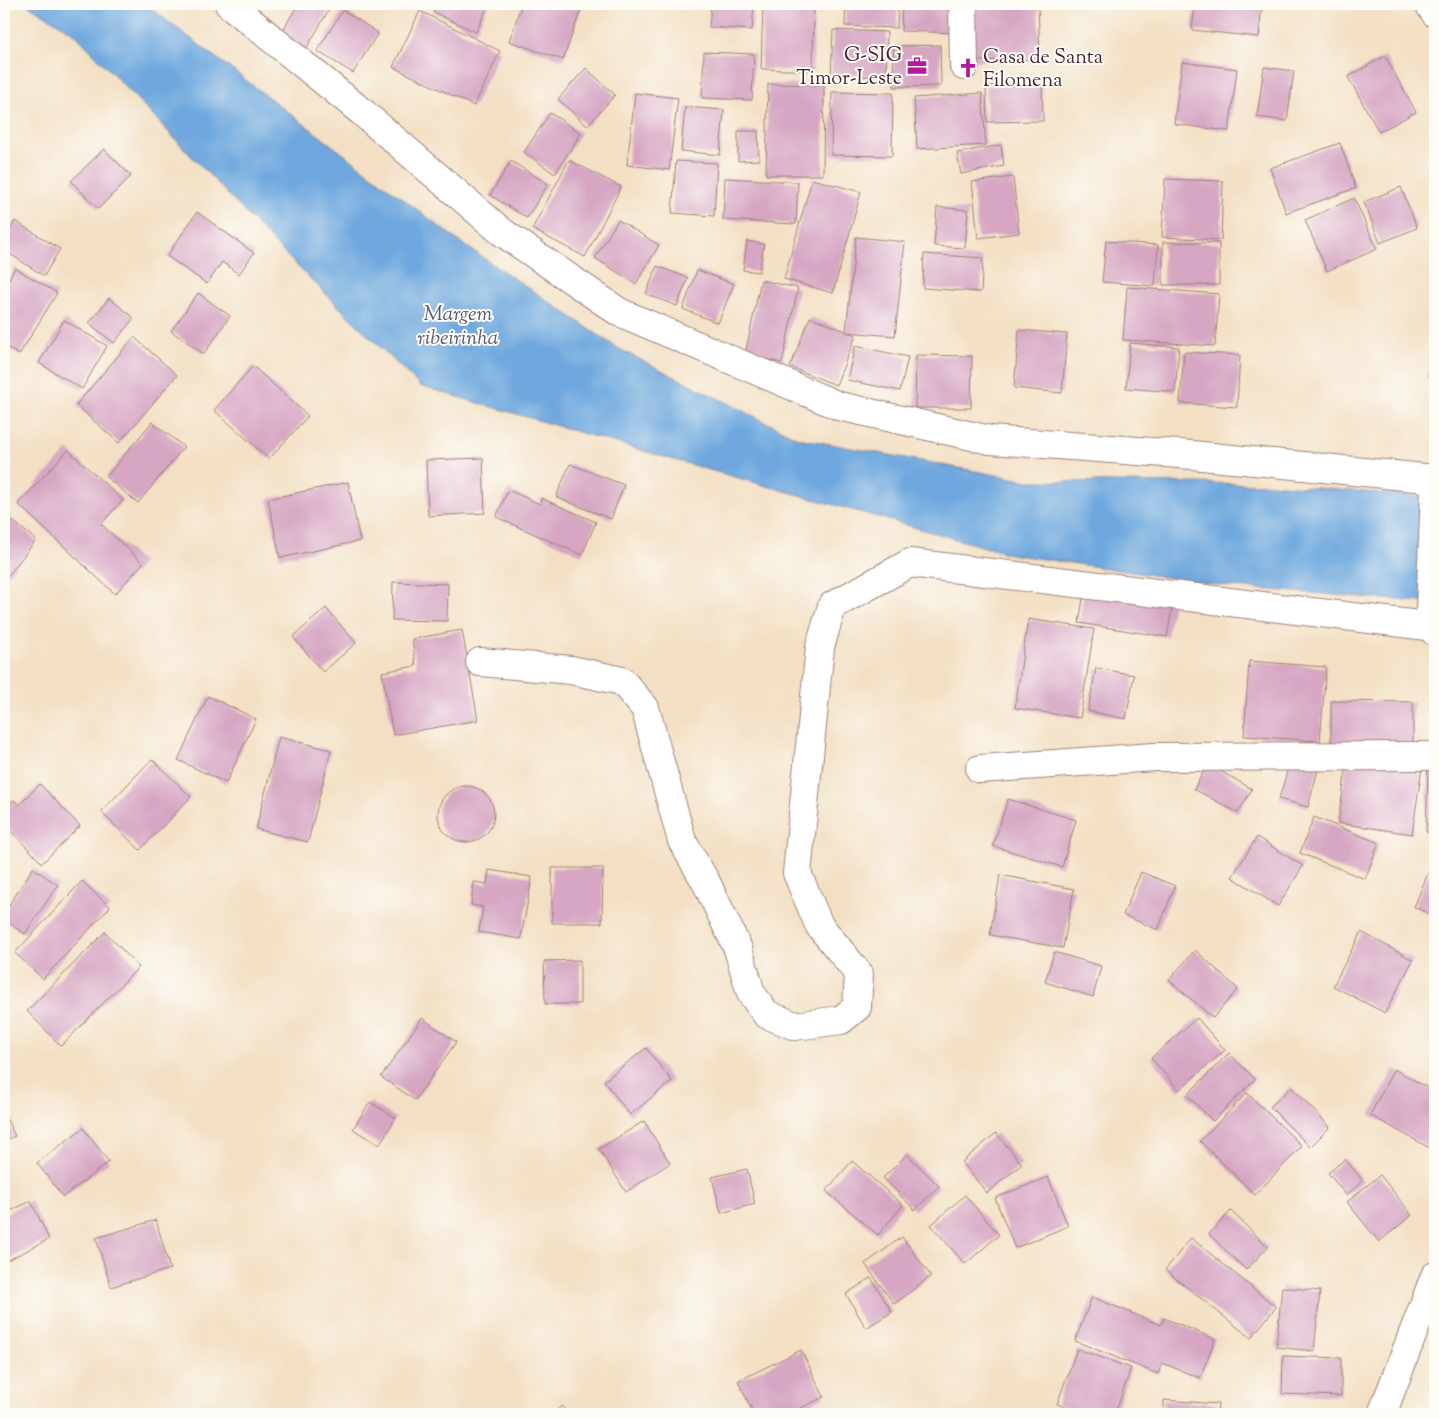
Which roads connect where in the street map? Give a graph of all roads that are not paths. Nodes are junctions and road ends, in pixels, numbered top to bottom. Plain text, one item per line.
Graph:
1 (228, 4) edge
2 (964, 4) edge
3 (1429, 4) edge
4 (1435, 13) edge
5 (964, 66) dead end
6 (1435, 479) edge
7 (1435, 489) edge
8 (1433, 624) edge
9 (480, 662) dead end
10 (1435, 756) edge
11 (980, 769) dead end
12 (1435, 1276) edge
13 (1382, 1414) edge

1 - 6 street
2 - 5 street
3 - 4 street
7 - 8 street
8 - 9 street
10 - 11 street
12 - 13 street

